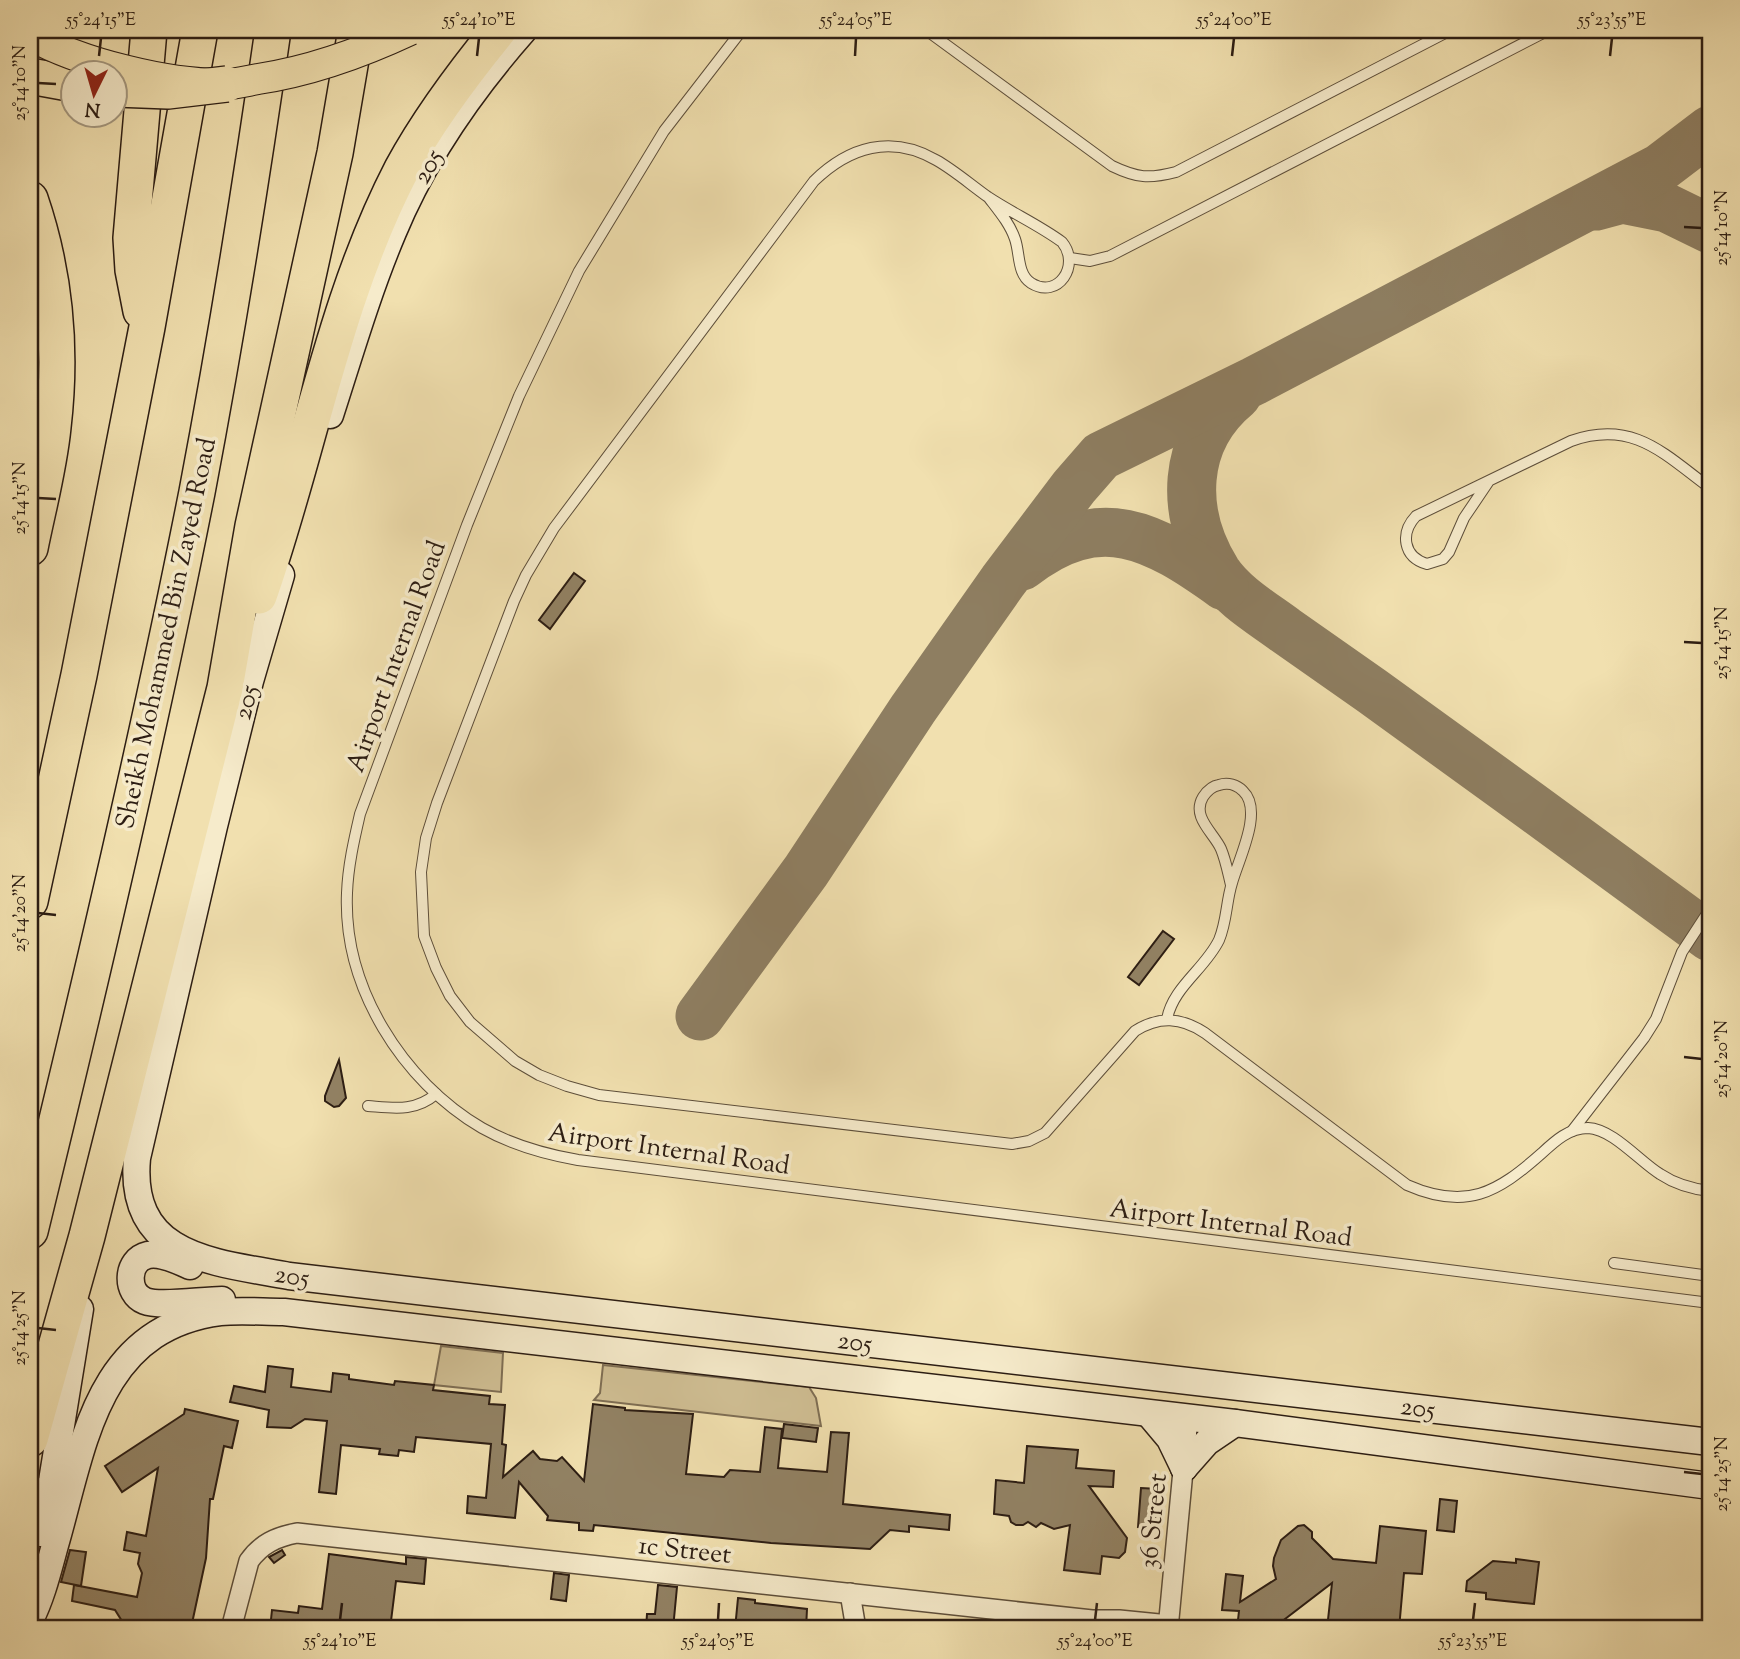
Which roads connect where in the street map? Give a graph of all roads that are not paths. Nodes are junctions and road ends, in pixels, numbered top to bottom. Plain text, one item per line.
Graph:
1 (149, 30) edge
2 (200, 30) edge
3 (273, 30) edge
4 (356, 30) edge
5 (378, 30) edge
6 (410, 30) edge
7 (499, 30) edge
8 (524, 30) edge
9 (742, 30) edge
10 (926, 30) edge
11 (1451, 30) edge
12 (1549, 30) edge
13 (30, 35) edge
14 (30, 76) edge
15 (60, 81) edge
16 (227, 84) junction
17 (130, 90) edge
18 (335, 153) junction
19 (989, 198) junction
20 (30, 199) edge
21 (1070, 258) junction
22 (147, 327) junction
23 (1489, 481) junction
24 (1710, 488) edge
25 (30, 548) edge
26 (225, 688) junction
27 (1231, 885) junction
28 (30, 901) edge
29 (1710, 909) edge
30 (1167, 1019) junction
31 (436, 1094) junction
32 (368, 1107) dead end
33 (1572, 1131) junction
34 (1710, 1191) edge
35 (30, 1231) edge
36 (87, 1236) junction
37 (1614, 1263) dead end
38 (289, 1276) junction
39 (1710, 1276) edge
40 (1710, 1303) edge
41 (284, 1312) junction
42 (1379, 1402) junction
43 (1149, 1414) junction
44 (1188, 1418) junction
45 (1235, 1423) junction
46 (30, 1439) edge
47 (1710, 1442) edge
48 (1184, 1468) junction
49 (1710, 1486) edge
50 (30, 1583) edge
51 (859, 1595) junction
52 (30, 1620) edge
53 (1092, 1620) junction
54 (1168, 1627) edge
55 (231, 1629) edge
56 (857, 1629) edge
57 (1119, 1629) edge

1 - 22 highway
2 - 22 highway
3 - 35 highway, Sheikh Mohammed Bin Zayed Road
4 - 18 highway
5 - 18 highway
6 - 16 main road, bridge
7 - 26 highway
8 - 38 street, 205
9 - 31 lane, Airport Internal Road
10 - 11 lane
12 - 21 lane
13 - 16 main road, bridge
14 - 15 highway
16 - 17 highway, bridge
18 - 26 highway
19 - 21 lane
19 - 21 lane
19 - 30 lane
20 - 25 highway
22 - 28 highway
23 - 23 lane
23 - 24 lane
26 - 36 highway
27 - 27 lane
27 - 30 lane
29 - 33 lane
30 - 33 lane
31 - 32 lane
31 - 40 lane, Airport Internal Road
33 - 34 lane
36 - 46 highway
36 - 50 street
37 - 39 lane
38 - 41 street
38 - 42 street, 205
41 - 43 street, 205
41 - 52 street, 205
42 - 44 street
42 - 47 street, 205
43 - 44 street, 205
43 - 48 street
44 - 45 street, 205
44 - 48 street, 36 Street
45 - 48 street
45 - 49 street, 205
48 - 54 street, 36 Street
51 - 53 street, 1c Street
51 - 55 street, 1c Street
51 - 56 street
53 - 54 street, 1c Street
53 - 57 street, 1c Street

